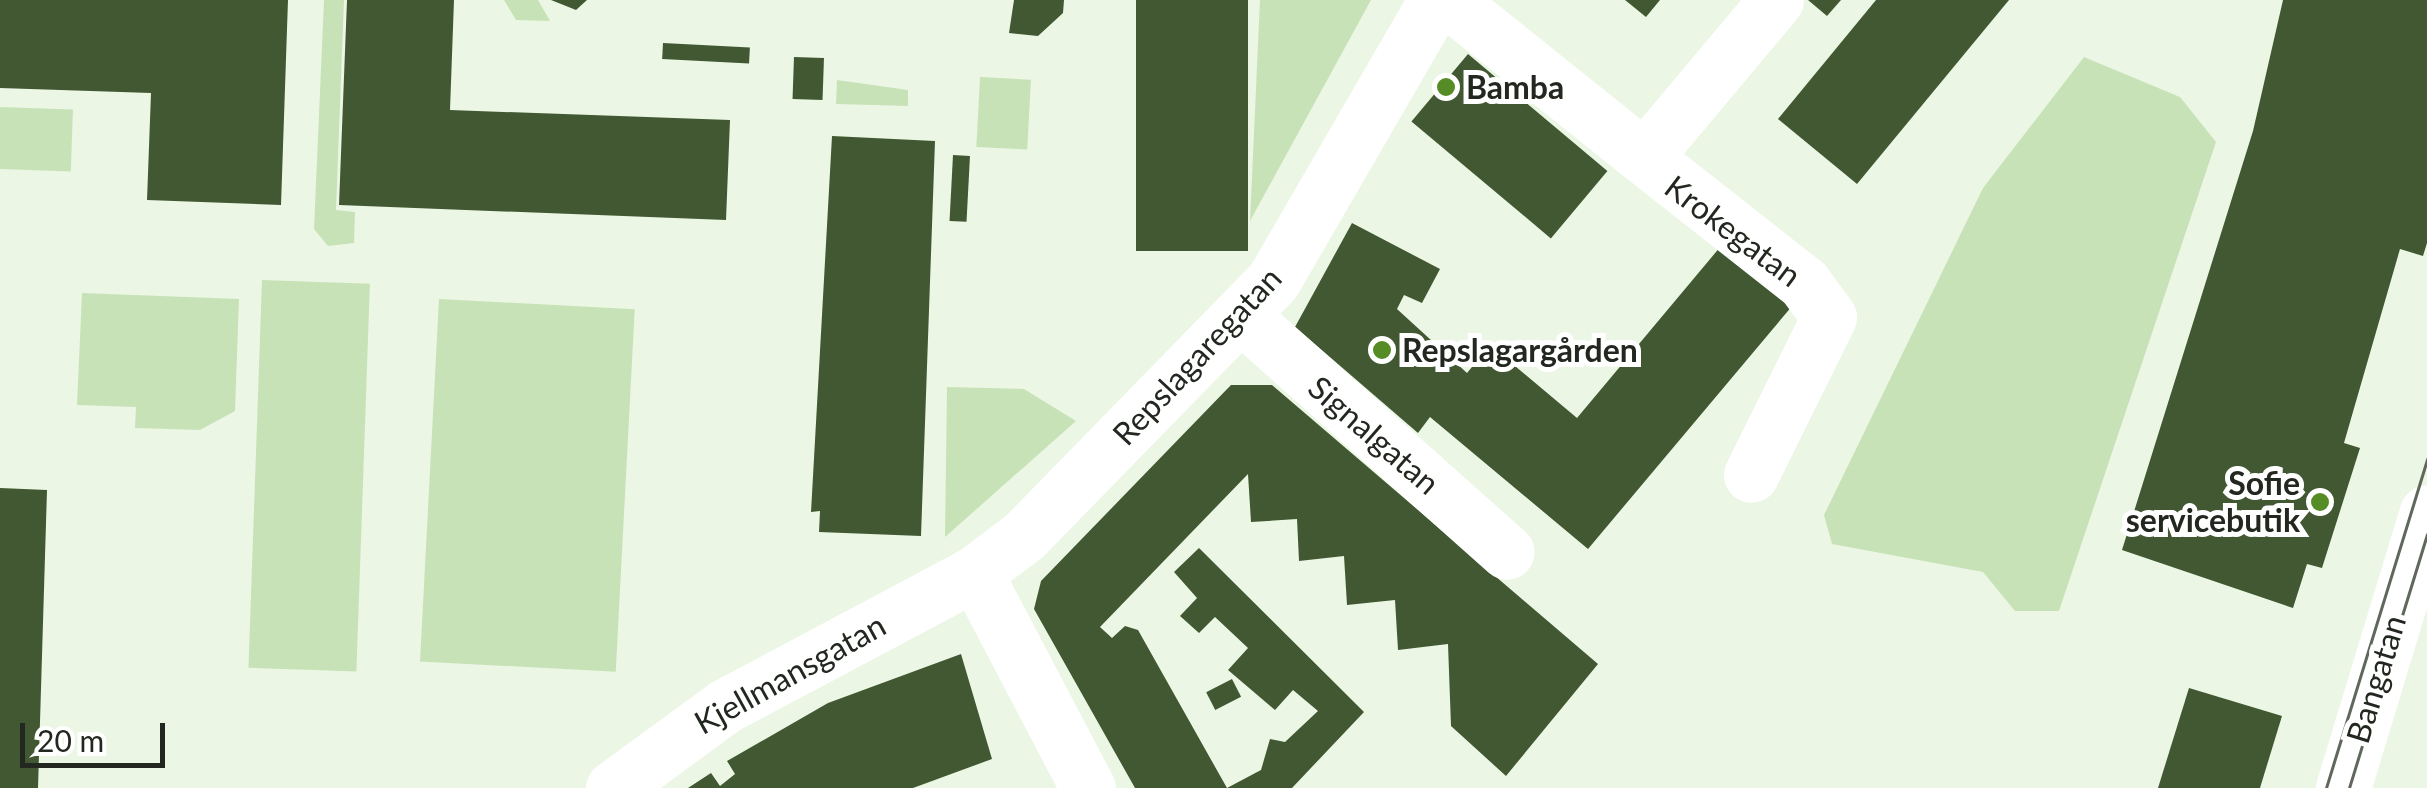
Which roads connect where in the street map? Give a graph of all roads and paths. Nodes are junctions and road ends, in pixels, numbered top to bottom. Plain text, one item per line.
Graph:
1 (1436, 0) edge
2 (1448, 0) edge
3 (1776, 0) edge
4 (1635, 150) junction
5 (1242, 317) junction
6 (1751, 475) dead end
7 (2427, 512) edge
8 (1507, 552) dead end
9 (976, 573) junction
10 (613, 788) edge
11 (1088, 788) edge
12 (2343, 788) edge

1 - 5 street, Repslagaregatan
2 - 4 street, Krokegatan
3 - 4 street, Krokegatan
4 - 6 street, Krokegatan
5 - 8 street, Signalgatan
5 - 9 street, Repslagaregatan
7 - 12 street, Bangatan
9 - 10 street, Kjellmansgatan
9 - 11 street

